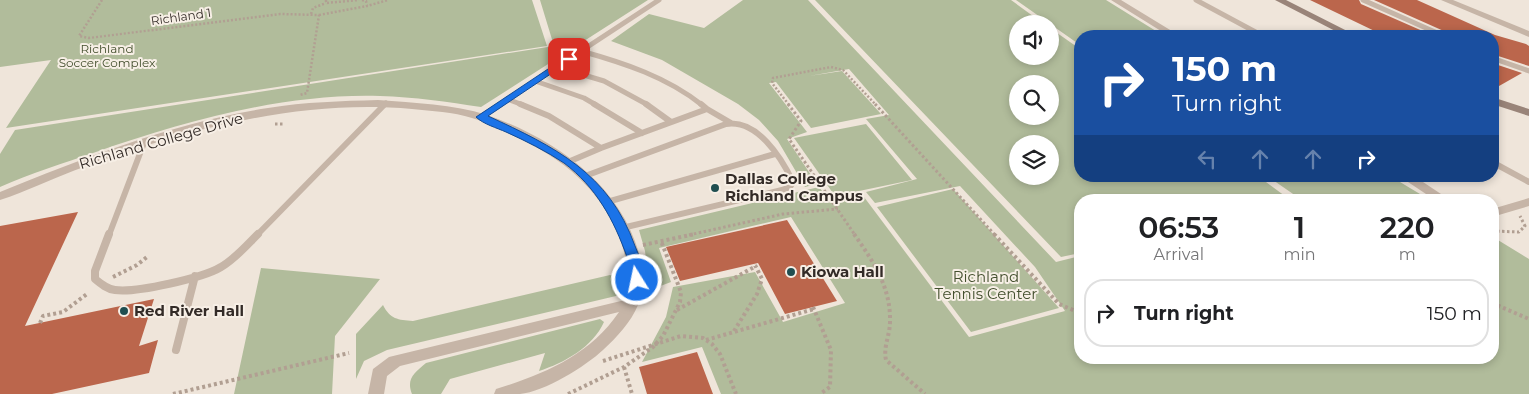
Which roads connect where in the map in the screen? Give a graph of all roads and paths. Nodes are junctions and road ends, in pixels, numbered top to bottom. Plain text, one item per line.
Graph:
1 (102, 0) edge
2 (360, 0) edge
3 (388, 0) edge
4 (659, 0) edge
5 (1115, 0) edge
6 (1196, 0) edge
7 (1279, 0) edge
8 (1363, 0) edge
9 (1445, 0) edge
10 (326, 2) edge
11 (341, 2) junction
12 (367, 6) junction
13 (339, 10) junction
14 (311, 14) junction
15 (319, 14) junction
16 (1165, 30) edge
17 (1252, 30) edge
18 (1340, 30) edge
19 (1430, 30) edge
20 (1529, 34) edge
21 (581, 51) junction
22 (1499, 60) edge
23 (557, 67) junction
24 (1529, 71) edge
25 (535, 81) junction
26 (299, 95) dead end
27 (507, 100) junction
28 (1499, 102) edge
29 (386, 103) junction
30 (707, 109) junction
31 (1529, 113) edge
32 (481, 117) junction
33 (671, 122) junction
34 (732, 123) junction
35 (642, 133) junction
36 (144, 143) junction
37 (601, 148) junction
38 (775, 154) junction
39 (568, 162) junction
40 (1499, 166) edge
41 (585, 176) junction
42 (1415, 182) edge
43 (1529, 182) edge
44 (1434, 194) edge
45 (0, 196) edge
46 (607, 202) junction
47 (1529, 202) edge
48 (838, 209) junction
49 (1499, 211) edge
50 (1520, 216) dead end
51 (622, 228) junction
52 (1499, 232) edge
53 (661, 241) junction
54 (630, 247) junction
55 (147, 257) dead end
56 (195, 276) junction
57 (112, 277) dead end
58 (87, 294) dead end
59 (632, 304) junction
60 (1499, 306) edge
61 (676, 311) junction
62 (1074, 311) edge
63 (1529, 319) edge
64 (40, 323) dead end
65 (733, 332) junction
66 (705, 340) junction
67 (659, 342) junction
68 (176, 350) dead end
69 (349, 353) dead end
70 (578, 363) junction
71 (624, 367) junction
72 (173, 394) edge
73 (376, 394) edge
74 (502, 394) edge
75 (568, 394) edge
76 (632, 394) edge
77 (736, 394) edge
78 (820, 394) edge
79 (925, 394) edge

1 - 14 path, Richland 1
2 - 11 path
2 - 12 path
3 - 12 path, Richland 1
4 - 21 lane
5 - 16 street
6 - 17 lane
7 - 18 street
8 - 19 lane
9 - 20 street
10 - 11 path
10 - 14 path
11 - 13 path
12 - 13 path, Richland 1
13 - 15 path, Richland 1
14 - 15 path, Richland 1
15 - 26 path
21 - 23 lane
21 - 30 lane
22 - 24 lane
23 - 25 lane
23 - 33 lane
25 - 27 lane
25 - 35 lane
27 - 32 lane
27 - 37 lane
28 - 31 street
29 - 32 street, Richland College Drive
29 - 36 street, Richland College Drive
29 - 56 lane
30 - 33 lane
30 - 34 lane
32 - 39 street, Richland College Drive
33 - 35 lane
34 - 38 lane
34 - 41 lane
35 - 37 lane
36 - 45 street, Richland College Drive
36 - 56 lane
37 - 39 lane
38 - 46 lane
38 - 51 lane
39 - 41 street, Richland College Drive
40 - 43 lane
41 - 46 street, Richland College Drive
42 - 44 street
46 - 51 street, Richland College Drive
47 - 49 street
48 - 53 path
48 - 62 path
48 - 79 path
50 - 52 path
51 - 54 street, Richland College Drive
53 - 54 path
53 - 61 path
54 - 59 street, Richland College Drive
55 - 57 path
56 - 68 lane
58 - 64 path
59 - 70 street, Richland College Drive
59 - 73 street
60 - 63 path
61 - 65 path
61 - 67 path
65 - 66 path
65 - 78 path
66 - 67 path
66 - 77 path
67 - 70 path
67 - 71 path
69 - 72 path
70 - 74 street, Richland College Drive
71 - 75 path
71 - 76 path

